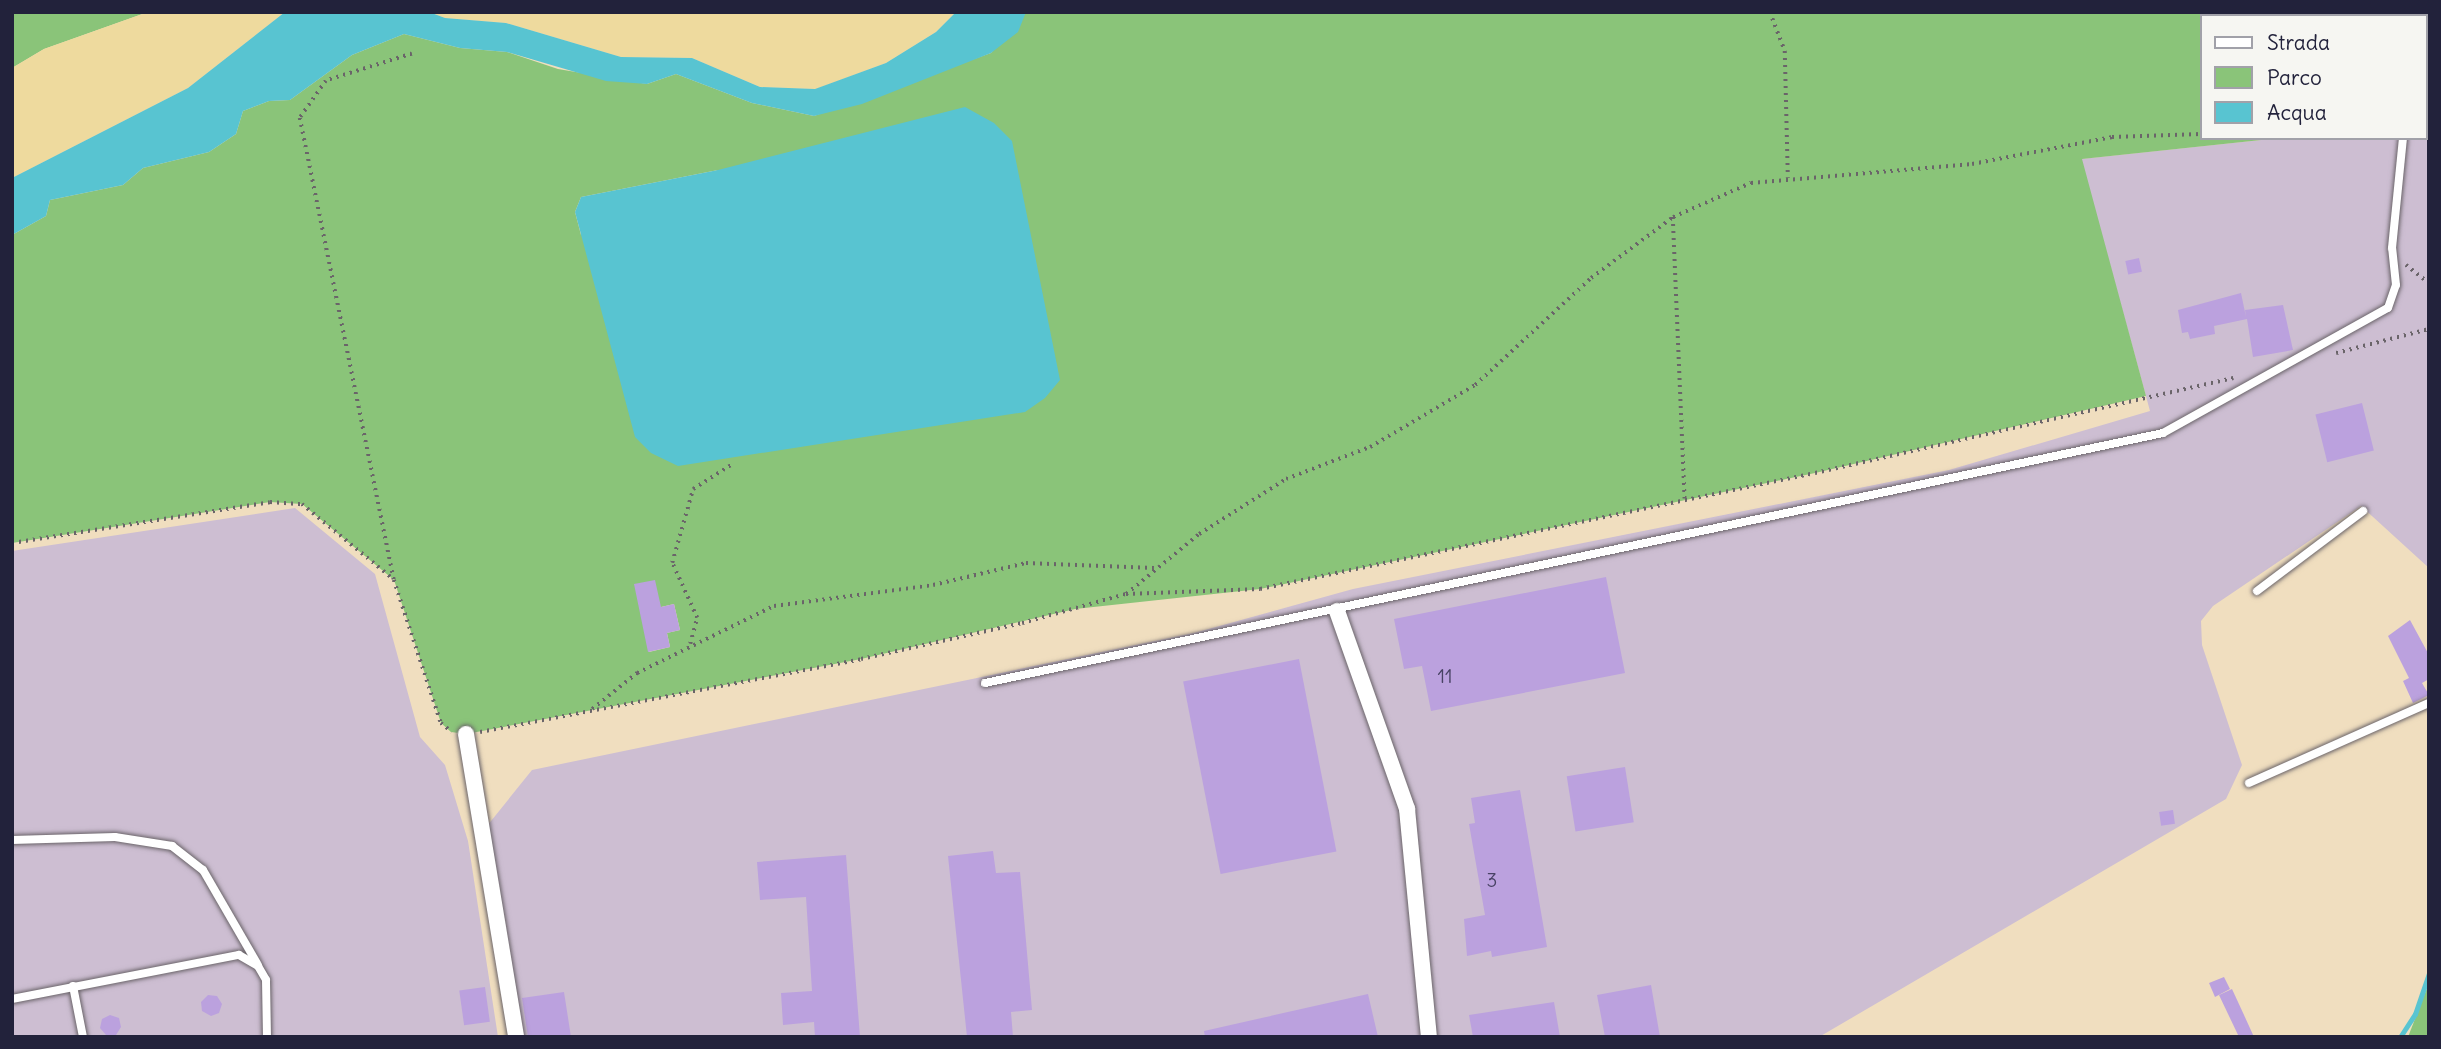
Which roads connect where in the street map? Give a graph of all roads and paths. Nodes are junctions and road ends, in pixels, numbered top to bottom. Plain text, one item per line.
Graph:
1 (1770, 12) edge
2 (412, 54) dead end
3 (2200, 134) edge
4 (2403, 140) edge
5 (1787, 178) junction
6 (1672, 218) junction
7 (2392, 248) junction
8 (2429, 283) edge
9 (2429, 329) edge
10 (2328, 355) dead end
11 (2239, 377) dead end
12 (731, 465) dead end
13 (1685, 499) junction
14 (2363, 511) dead end
15 (12, 543) edge
16 (1154, 568) junction
17 (394, 580) junction
18 (2257, 591) dead end
19 (1126, 594) junction
20 (1337, 611) junction
21 (690, 644) junction
22 (985, 683) dead end
23 (2429, 703) edge
24 (590, 711) junction
25 (466, 734) junction
26 (2249, 783) dead end
27 (12, 840) edge
28 (258, 966) junction
29 (73, 986) junction
30 (12, 999) edge
31 (83, 1037) edge
32 (267, 1037) edge
33 (516, 1037) edge
34 (1429, 1037) edge

1 - 5 path
2 - 17 path
3 - 5 path
4 - 7 lane
5 - 6 path
6 - 13 path
6 - 16 path
7 - 8 path
7 - 20 lane
9 - 10 path
11 - 13 path
12 - 21 path
13 - 19 path
14 - 18 lane
15 - 17 path
16 - 19 path
16 - 21 path
17 - 25 path
19 - 24 path
20 - 22 lane
20 - 34 street
21 - 24 path
23 - 26 lane
24 - 25 path
25 - 33 street
27 - 28 lane
28 - 29 lane
28 - 32 lane
29 - 30 lane
29 - 31 lane

